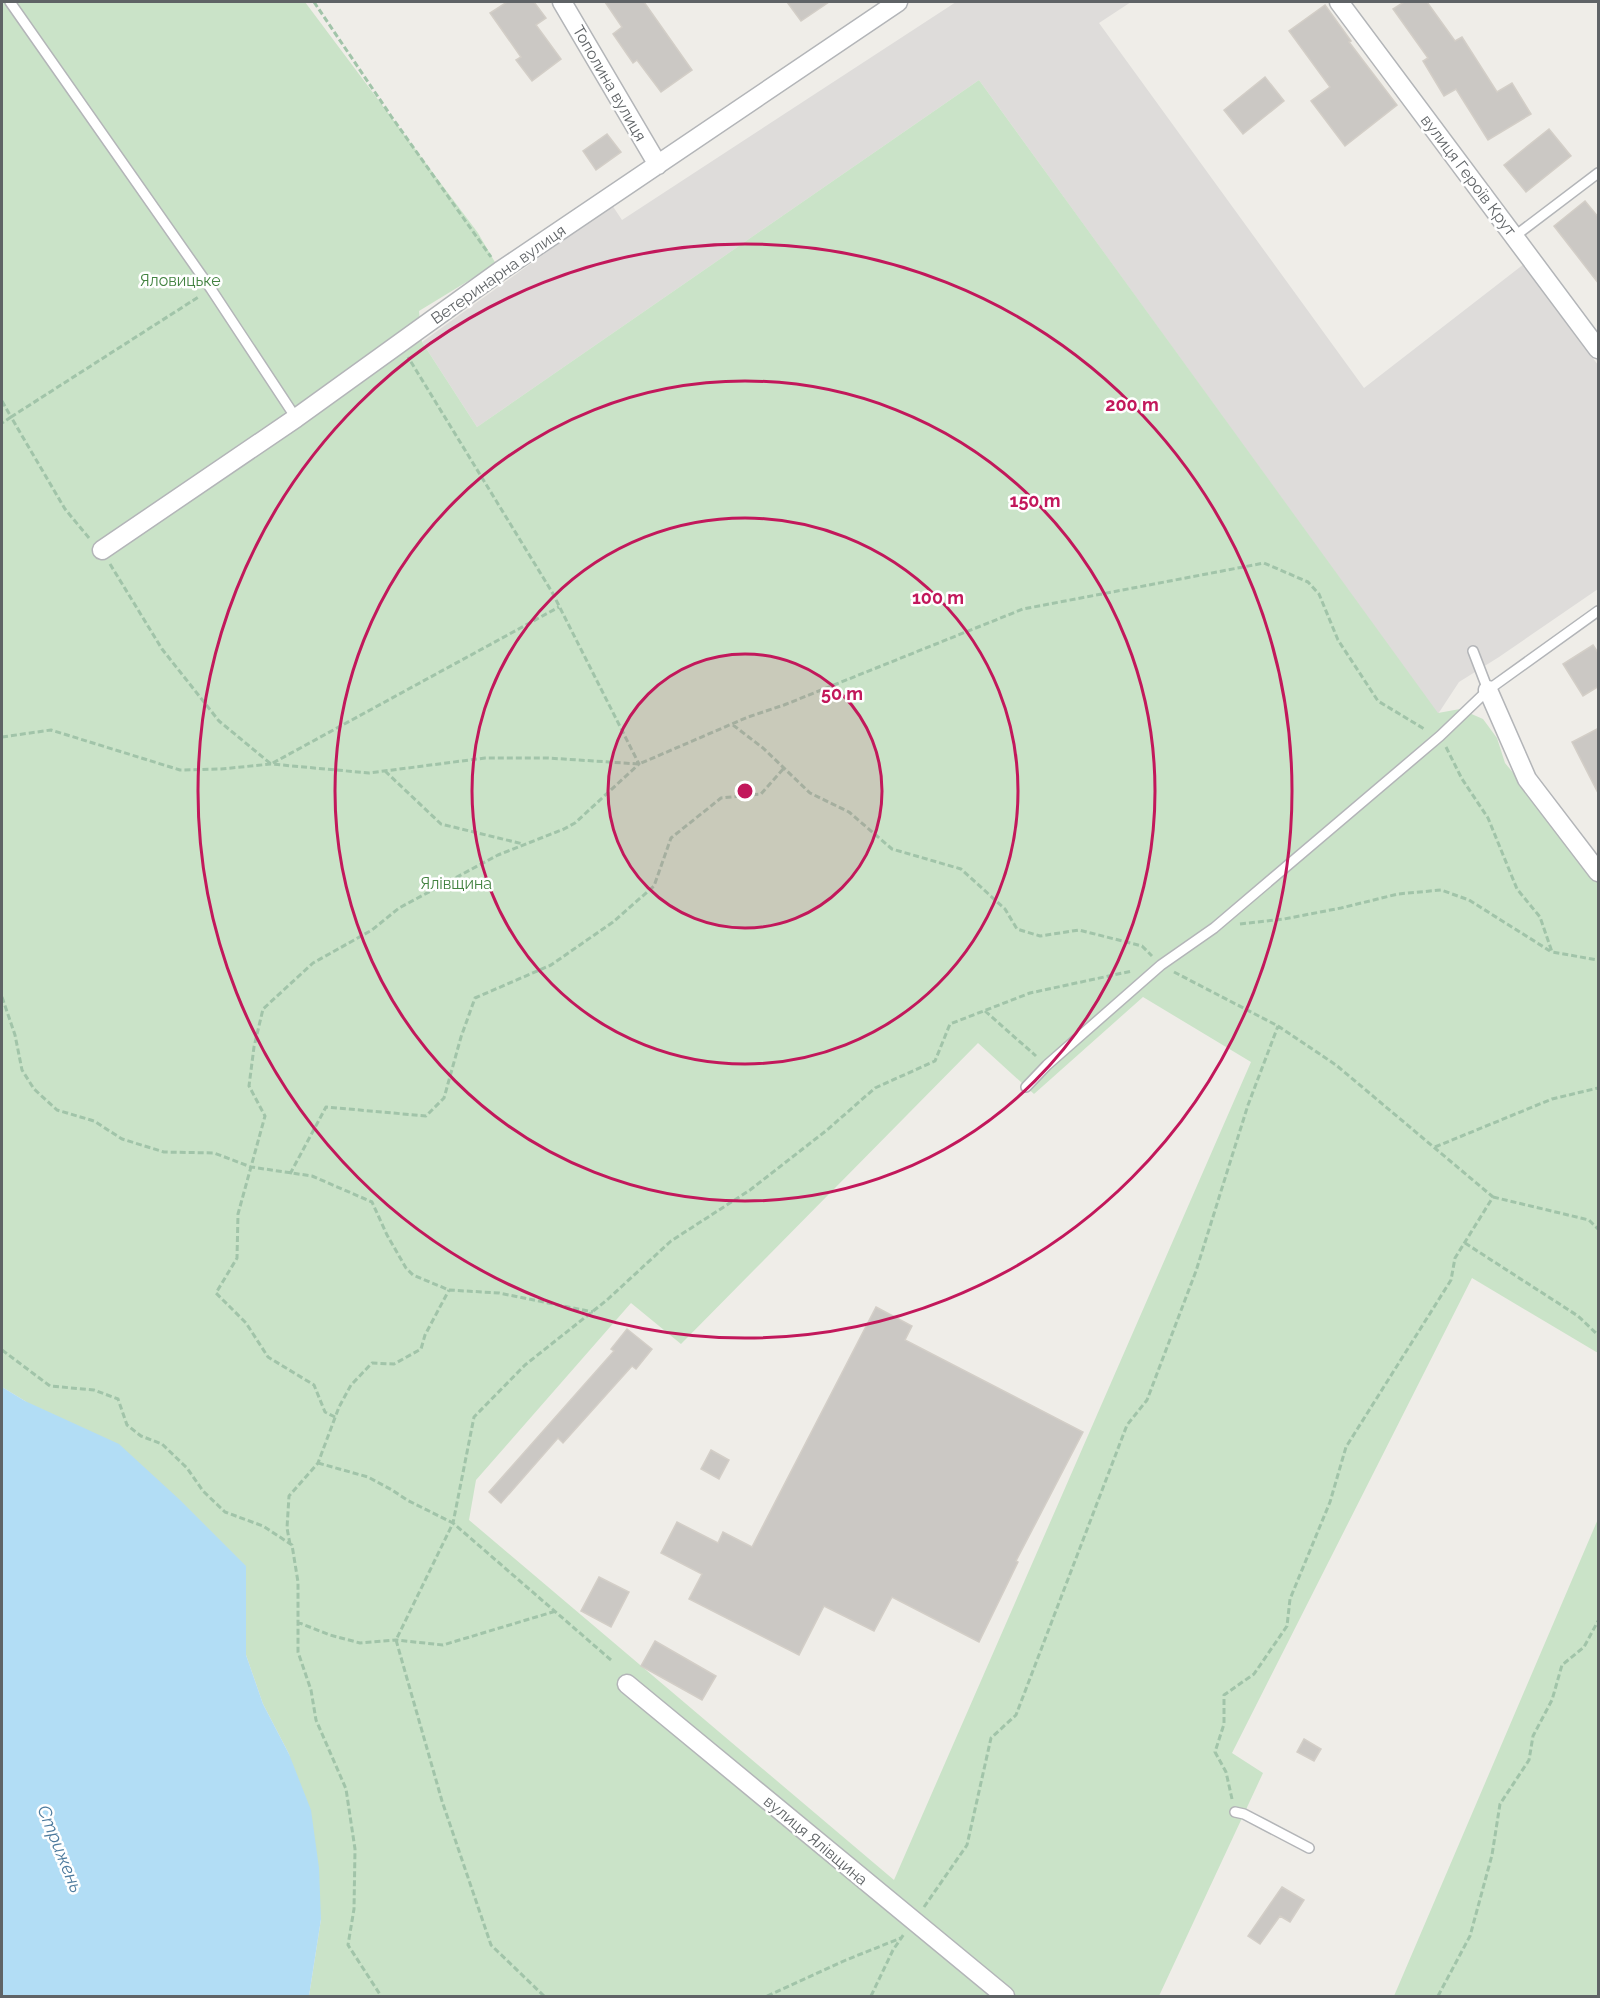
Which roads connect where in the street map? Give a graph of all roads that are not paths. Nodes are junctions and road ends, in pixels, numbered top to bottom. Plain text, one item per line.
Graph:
1 (10, 2) edge
2 (562, 2) edge
3 (1339, 2) edge
4 (891, 3) edge
5 (658, 165) junction
6 (1599, 173) edge
7 (1515, 236) junction
8 (1599, 349) edge
9 (296, 418) junction
10 (102, 550) road end
11 (1599, 611) edge
12 (1473, 651) dead end
13 (1488, 690) junction
14 (1599, 872) edge
15 (1026, 1087) dead end
16 (627, 1684) dead end
17 (1235, 1812) road end
18 (1309, 1848) dead end
19 (1005, 1996) edge

1 - 9 lane
2 - 5 street, Тополина вулиця
3 - 7 street, вулиця Героїв Крут
4 - 5 street, Ветеринарна вулиця
5 - 9 street, Ветеринарна вулиця
6 - 7 lane
7 - 8 street, вулиця Героїв Крут
9 - 10 street, Ветеринарна вулиця
11 - 13 lane
12 - 13 lane
13 - 14 street
13 - 15 lane
16 - 19 street, вулиця Ялівщина
17 - 18 lane

